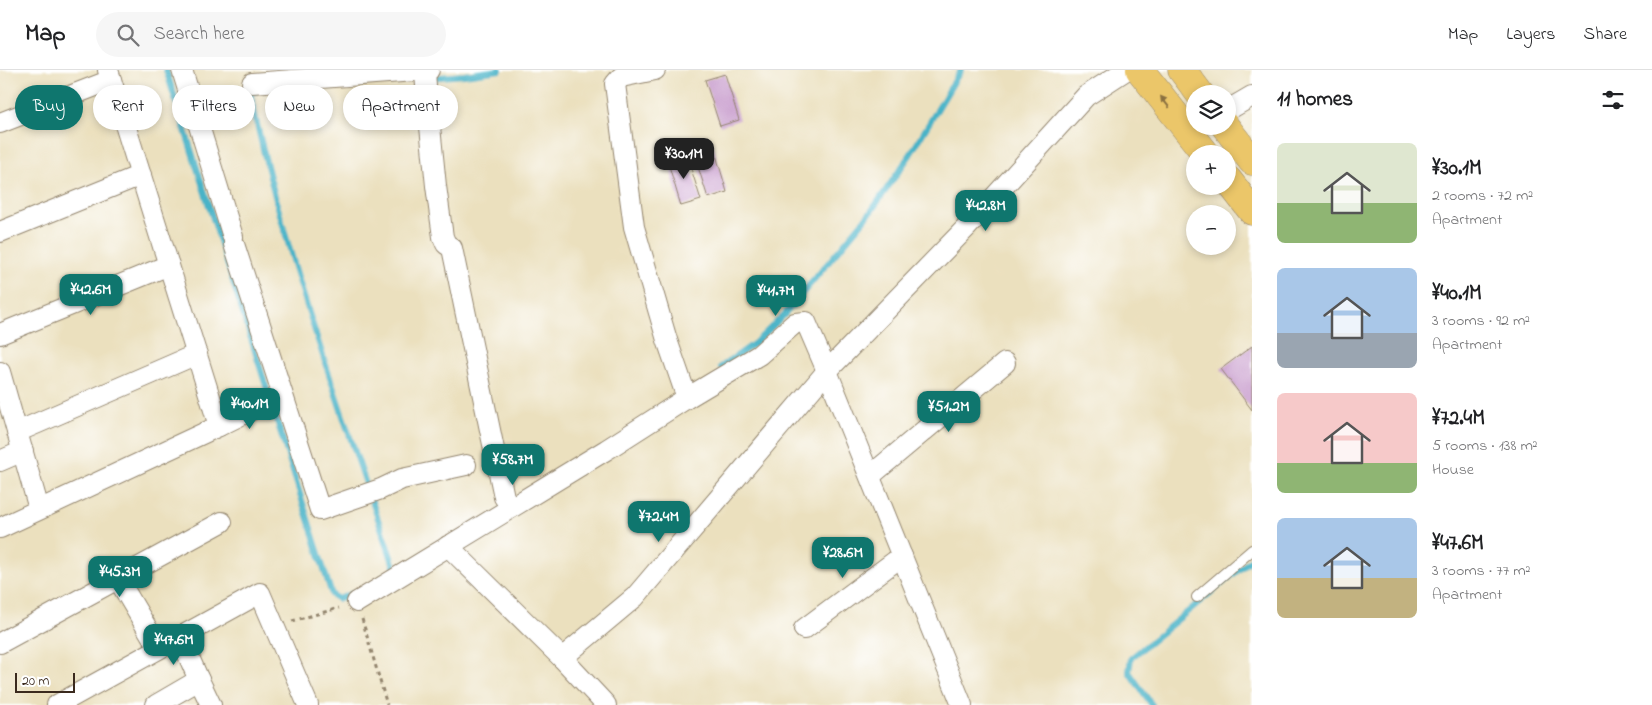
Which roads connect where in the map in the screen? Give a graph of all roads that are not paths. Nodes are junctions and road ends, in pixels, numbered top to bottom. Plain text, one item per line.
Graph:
1 (182, 70) edge
2 (655, 70) edge
3 (1126, 70) edge
4 (1140, 70) edge
5 (1182, 70) edge
6 (618, 73) edge
7 (427, 74) edge
8 (110, 75) edge
9 (252, 83) dead end
10 (1193, 85) edge
11 (1252, 96) edge
12 (1236, 105) edge
13 (0, 123) edge
14 (1232, 135) edge
15 (1199, 145) edge
16 (1252, 161) edge
17 (141, 175) junction
18 (1236, 190) edge
19 (1252, 211) edge
20 (0, 232) edge
21 (169, 265) junction
22 (0, 334) edge
23 (197, 354) junction
24 (1005, 363) dead end
25 (827, 371) junction
26 (0, 373) edge
27 (684, 392) junction
28 (274, 399) junction
29 (219, 426) junction
30 (17, 432) junction
31 (23, 451) junction
32 (0, 461) edge
33 (466, 465) dead end
34 (870, 476) junction
35 (509, 503) junction
36 (39, 509) junction
37 (222, 522) dead end
38 (0, 528) edge
39 (448, 546) junction
40 (1252, 550) edge
41 (902, 556) junction
42 (118, 579) junction
43 (1196, 597) dead end
44 (357, 602) road end
45 (804, 629) dead end
46 (171, 641) junction
47 (0, 642) edge
48 (562, 658) junction
49 (199, 680) junction
50 (57, 705) edge
51 (156, 705) edge
52 (211, 705) edge
53 (308, 705) edge
54 (606, 705) edge
55 (962, 705) edge

1 - 28 street
2 - 6 street
3 - 25 street
15 -> 4 main road
5 - 10 main road
6 - 27 street
7 - 9 street
7 - 35 street
8 - 13 street
8 - 17 street
11 - 12 street
14 - 16 main road
17 - 20 street
17 - 21 street
18 - 19 main road
21 - 22 street
21 - 23 street
23 - 29 street
23 - 30 street
24 - 34 street
25 - 27 street
25 - 34 street
25 - 48 street
26 - 30 street
27 - 35 street
28 - 29 street
28 - 33 street
29 - 36 street
30 - 31 street
31 - 32 street
31 - 36 street
34 - 41 street
35 - 39 street
36 - 38 street
37 - 42 street
39 - 44 street
39 - 48 street
40 - 43 lane
41 - 45 street
41 - 55 street
42 - 46 street
42 - 47 street
46 - 49 street
46 - 50 street
46 - 53 street
48 - 54 street
49 - 51 street
49 - 52 street

